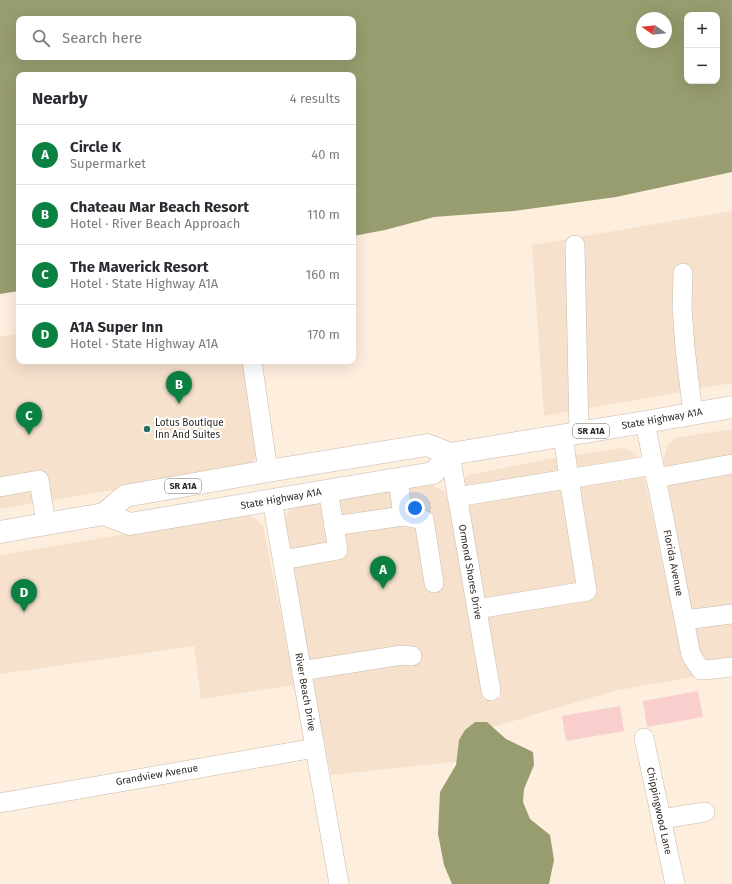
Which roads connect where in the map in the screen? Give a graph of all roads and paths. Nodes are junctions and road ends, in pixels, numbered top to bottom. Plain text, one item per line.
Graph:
1 (576, 245) dead end
2 (683, 273) dead end
3 (252, 364) edge
4 (732, 407) edge
5 (693, 414) junction
6 (645, 422) junction
7 (571, 434) junction
8 (450, 454) junction
9 (314, 463) junction
10 (732, 464) edge
11 (268, 470) junction
12 (655, 472) junction
13 (398, 479) junction
14 (569, 479) junction
15 (0, 487) edge
16 (328, 490) junction
17 (457, 497) junction
18 (272, 500) junction
19 (203, 512) junction
20 (104, 514) junction
21 (403, 516) junction
22 (46, 524) junction
23 (334, 526) junction
24 (0, 532) edge
25 (283, 560) junction
26 (434, 583) dead end
27 (477, 609) junction
28 (732, 614) edge
29 (684, 620) junction
30 (412, 656) dead end
31 (732, 667) edge
32 (301, 671) junction
33 (491, 691) dead end
34 (644, 738) dead end
35 (315, 748) junction
36 (0, 803) edge
37 (704, 812) dead end
38 (661, 819) junction
39 (339, 884) edge
40 (675, 884) edge

1 - 7 street
2 - 5 street
3 - 11 street
4 - 5 main road, State Highway A1A / SR A1A
5 - 6 main road, State Highway A1A / SR A1A
6 - 7 main road, State Highway A1A / SR A1A
6 - 12 street, Florida Avenue
7 - 8 main road, State Highway A1A / SR A1A
7 - 14 street
8 - 9 main road, SR A1A
8 - 13 main road, State Highway A1A
8 - 17 street, Ormond Shores Drive
9 - 11 main road, SR A1A
9 - 18 main road
10 - 12 street
11 - 19 main road
11 - 20 main road, SR A1A
12 - 14 street
12 - 29 street, Florida Avenue
13 - 16 main road, State Highway A1A
13 - 21 street
14 - 17 street
14 - 27 street
15 - 22 street
16 - 18 main road, State Highway A1A
16 - 23 street
17 - 27 street, Ormond Shores Drive
18 - 19 main road, State Highway A1A
18 - 25 street, River Beach Drive
19 - 20 main road, State Highway A1A
20 - 22 main road
21 - 23 street
21 - 26 street
22 - 24 main road
23 - 25 street
25 - 32 street, River Beach Drive
27 - 33 street, Ormond Shores Drive
28 - 29 street
29 - 31 street, Florida Avenue
30 - 32 street
32 - 35 street, River Beach Drive
34 - 38 street, Chippingwood Lane
35 - 36 street, Grandview Avenue
35 - 39 street, River Beach Drive
37 - 38 street
38 - 40 street, Chippingwood Lane

